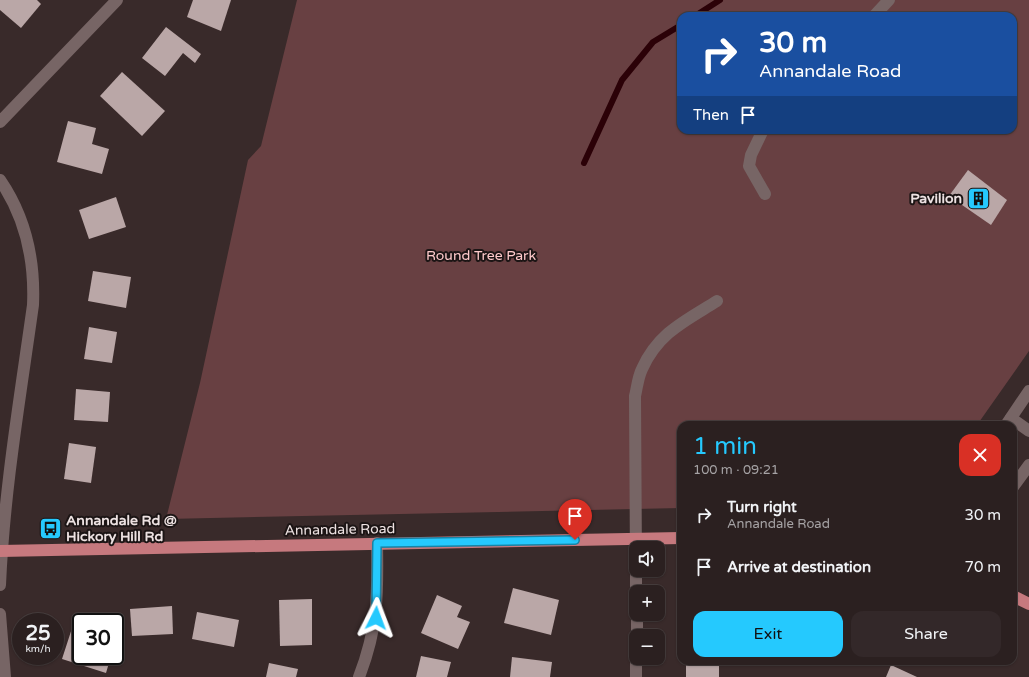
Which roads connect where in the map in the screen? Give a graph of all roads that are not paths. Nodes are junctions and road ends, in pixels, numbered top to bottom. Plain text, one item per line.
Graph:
1 (117, 0) edge
2 (889, 0) edge
3 (878, 12) edge
4 (0, 122) edge
5 (761, 134) edge
6 (0, 180) edge
7 (765, 194) dead end
8 (717, 301) dead end
9 (1029, 391) edge
10 (1008, 421) edge
11 (1017, 425) edge
12 (1029, 431) edge
13 (1029, 465) edge
14 (1017, 482) edge
15 (636, 538) junction
16 (677, 538) edge
17 (377, 543) junction
18 (1, 551) edge
19 (0, 585) edge
20 (1017, 598) edge
21 (1029, 604) edge
22 (0, 614) edge
23 (636, 665) edge
24 (5, 677) edge
25 (359, 677) edge
26 (636, 677) edge

1 - 4 street
2 - 3 street
5 - 7 street
6 - 18 street
8 - 15 street
9 - 10 street
11 - 12 street
13 - 14 street
15 - 16 main road, Annandale Road
15 - 17 main road, Annandale Road
17 - 18 main road, Annandale Road
17 - 25 street
18 - 19 street
20 - 21 main road
22 - 24 street
23 - 26 street

